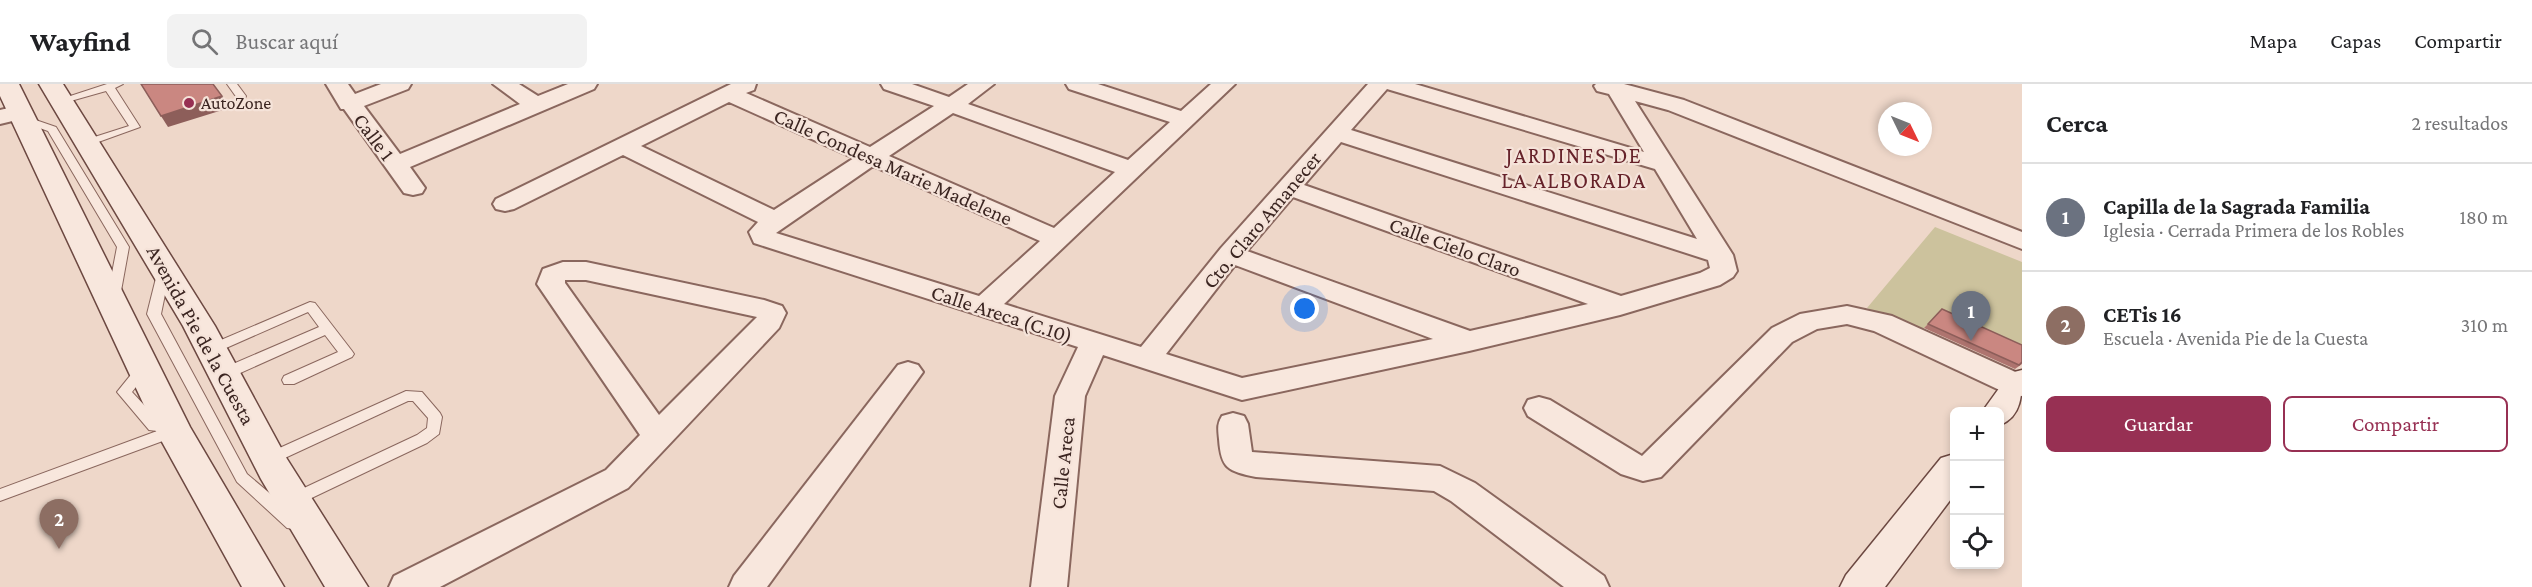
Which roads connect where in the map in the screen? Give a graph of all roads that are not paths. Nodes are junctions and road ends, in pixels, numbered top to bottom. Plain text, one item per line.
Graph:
1 (7, 84) edge
2 (232, 84) edge
3 (337, 84) edge
4 (400, 84) edge
5 (504, 84) edge
6 (586, 84) edge
7 (892, 84) edge
8 (983, 84) edge
9 (1077, 84) edge
10 (1224, 84) edge
11 (1380, 84) edge
12 (1392, 84) edge
13 (114, 85) edge
14 (1608, 86) edge
15 (738, 89) edge
16 (55, 92) edge
17 (241, 96) dead end
18 (350, 104) junction
19 (537, 105) junction
20 (949, 106) junction
21 (15, 116) edge
22 (1185, 120) junction
23 (1336, 133) junction
24 (86, 142) junction
25 (621, 145) junction
26 (870, 157) junction
27 (1662, 164) junction
28 (395, 165) junction
29 (1132, 170) junction
30 (412, 188) dead end
31 (1291, 188) junction
32 (506, 204) dead end
33 (769, 229) junction
34 (1058, 239) junction
35 (2022, 240) edge
36 (1230, 254) junction
37 (1720, 255) junction
38 (165, 268) junction
39 (1620, 306) junction
40 (983, 308) junction
41 (328, 329) junction
42 (1469, 341) junction
43 (1094, 344) junction
44 (1147, 359) junction
45 (218, 362) junction
46 (908, 372) dead end
47 (289, 380) dead end
48 (2013, 393) edge
49 (1539, 408) dead end
50 (1233, 424) dead end
51 (172, 428) junction
52 (658, 437) junction
53 (269, 459) junction
54 (1950, 473) edge
55 (0, 495) edge
56 (293, 500) junction
57 (339, 572) edge
58 (263, 587) edge
59 (407, 587) edge
60 (747, 587) edge
61 (1049, 587) edge
62 (1591, 587) edge
63 (1861, 587) edge

1 - 21 main road
2 - 17 lane
3 - 18 street, Calle 1
4 - 18 street
5 - 19 street
6 - 19 street
7 - 20 street
8 - 20 street
9 - 22 street
10 - 22 street
11 - 23 street, Cto. Claro Amanecer
12 - 27 street
13 - 16 lane
13 - 24 lane
14 - 27 street
14 - 35 street
15 - 25 street
15 - 26 street, Calle Condesa Marie Madelene
16 - 24 main road, Avenida Pie de la Cuesta
18 - 28 street, Calle 1
19 - 28 street
20 - 26 street
20 - 29 street
21 - 51 main road
22 - 29 street
23 - 31 street, Cto. Claro Amanecer
23 - 37 street
24 - 38 main road, Avenida Pie de la Cuesta
25 - 32 street
25 - 33 street, Calle Areca (C.10)
26 - 33 street
26 - 34 street, Calle Condesa Marie Madelene
27 - 37 street
28 - 30 street, Calle 1
29 - 34 street
31 - 36 street, Cto. Claro Amanecer
31 - 39 street, Calle Cielo Claro
33 - 40 street, Calle Areca (C.10)
34 - 40 street
36 - 42 street
36 - 44 street, Cto. Claro Amanecer
37 - 39 street
38 - 45 main road, Avenida Pie de la Cuesta
38 - 57 lane
39 - 42 street
40 - 43 street, Calle Areca (C.10)
41 - 45 lane
41 - 45 lane
41 - 47 lane
42 - 44 street, Calle Areca (C.10)
43 - 44 street, Calle Areca (C.10)
43 - 61 street, Calle Areca
45 - 53 main road, Avenida Pie de la Cuesta
46 - 60 street
48 - 49 street
50 - 62 street
51 - 55 lane
51 - 58 main road
52 - 52 street
52 - 59 street
53 - 56 main road, Avenida Pie de la Cuesta
53 - 56 lane
54 - 63 main road
56 - 57 main road, Avenida Pie de la Cuesta

